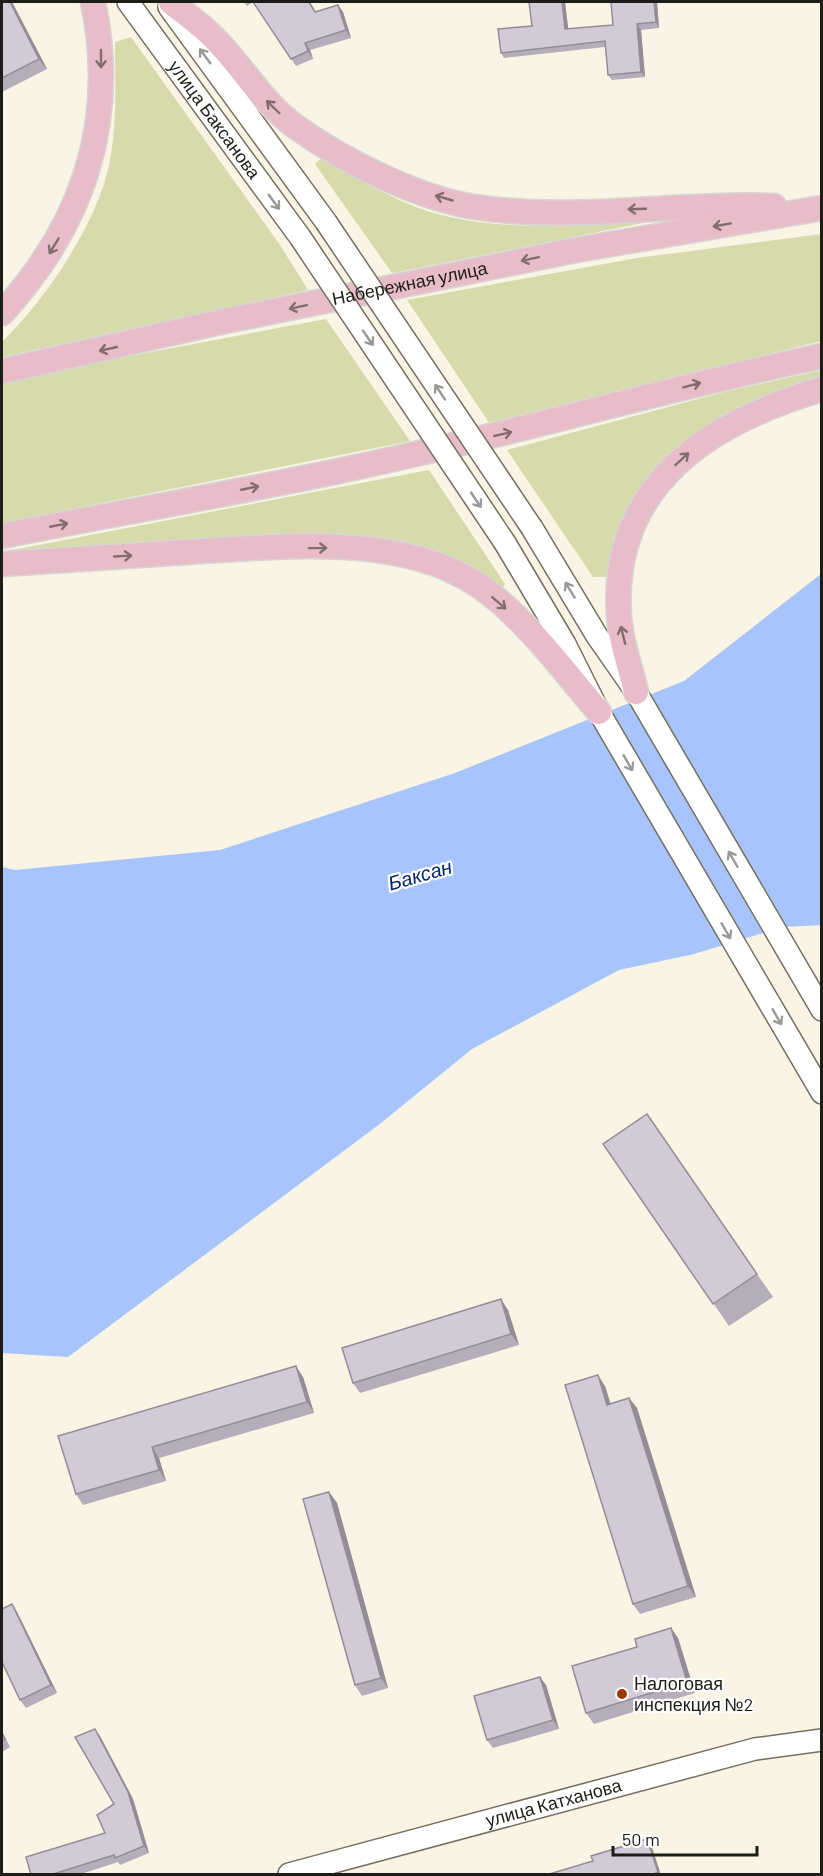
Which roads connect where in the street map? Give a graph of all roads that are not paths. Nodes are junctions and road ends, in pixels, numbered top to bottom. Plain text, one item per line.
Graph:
1 (93, 2) edge
2 (128, 2) edge
3 (165, 2) edge
4 (171, 2) edge
5 (822, 208) edge
6 (2, 313) edge
7 (822, 356) edge
8 (2, 371) edge
9 (822, 389) edge
10 (2, 536) edge
11 (2, 564) edge
12 (636, 692) junction
13 (599, 712) junction
14 (822, 1010) edge
15 (822, 1093) edge
16 (822, 1740) edge
17 (289, 1875) edge

1 -> 6 main road
2 -> 13 main road, улица Баксанова, bridge
12 -> 3 main road, улица Баксанова, bridge
5 -> 4 main road
5 -> 8 main road, Набережная улица
10 -> 7 main road
12 -> 9 main road
11 -> 13 main road
14 -> 12 main road, улица Баксанова
13 -> 15 main road, улица Баксанова
16 - 17 main road, улица Катханова

